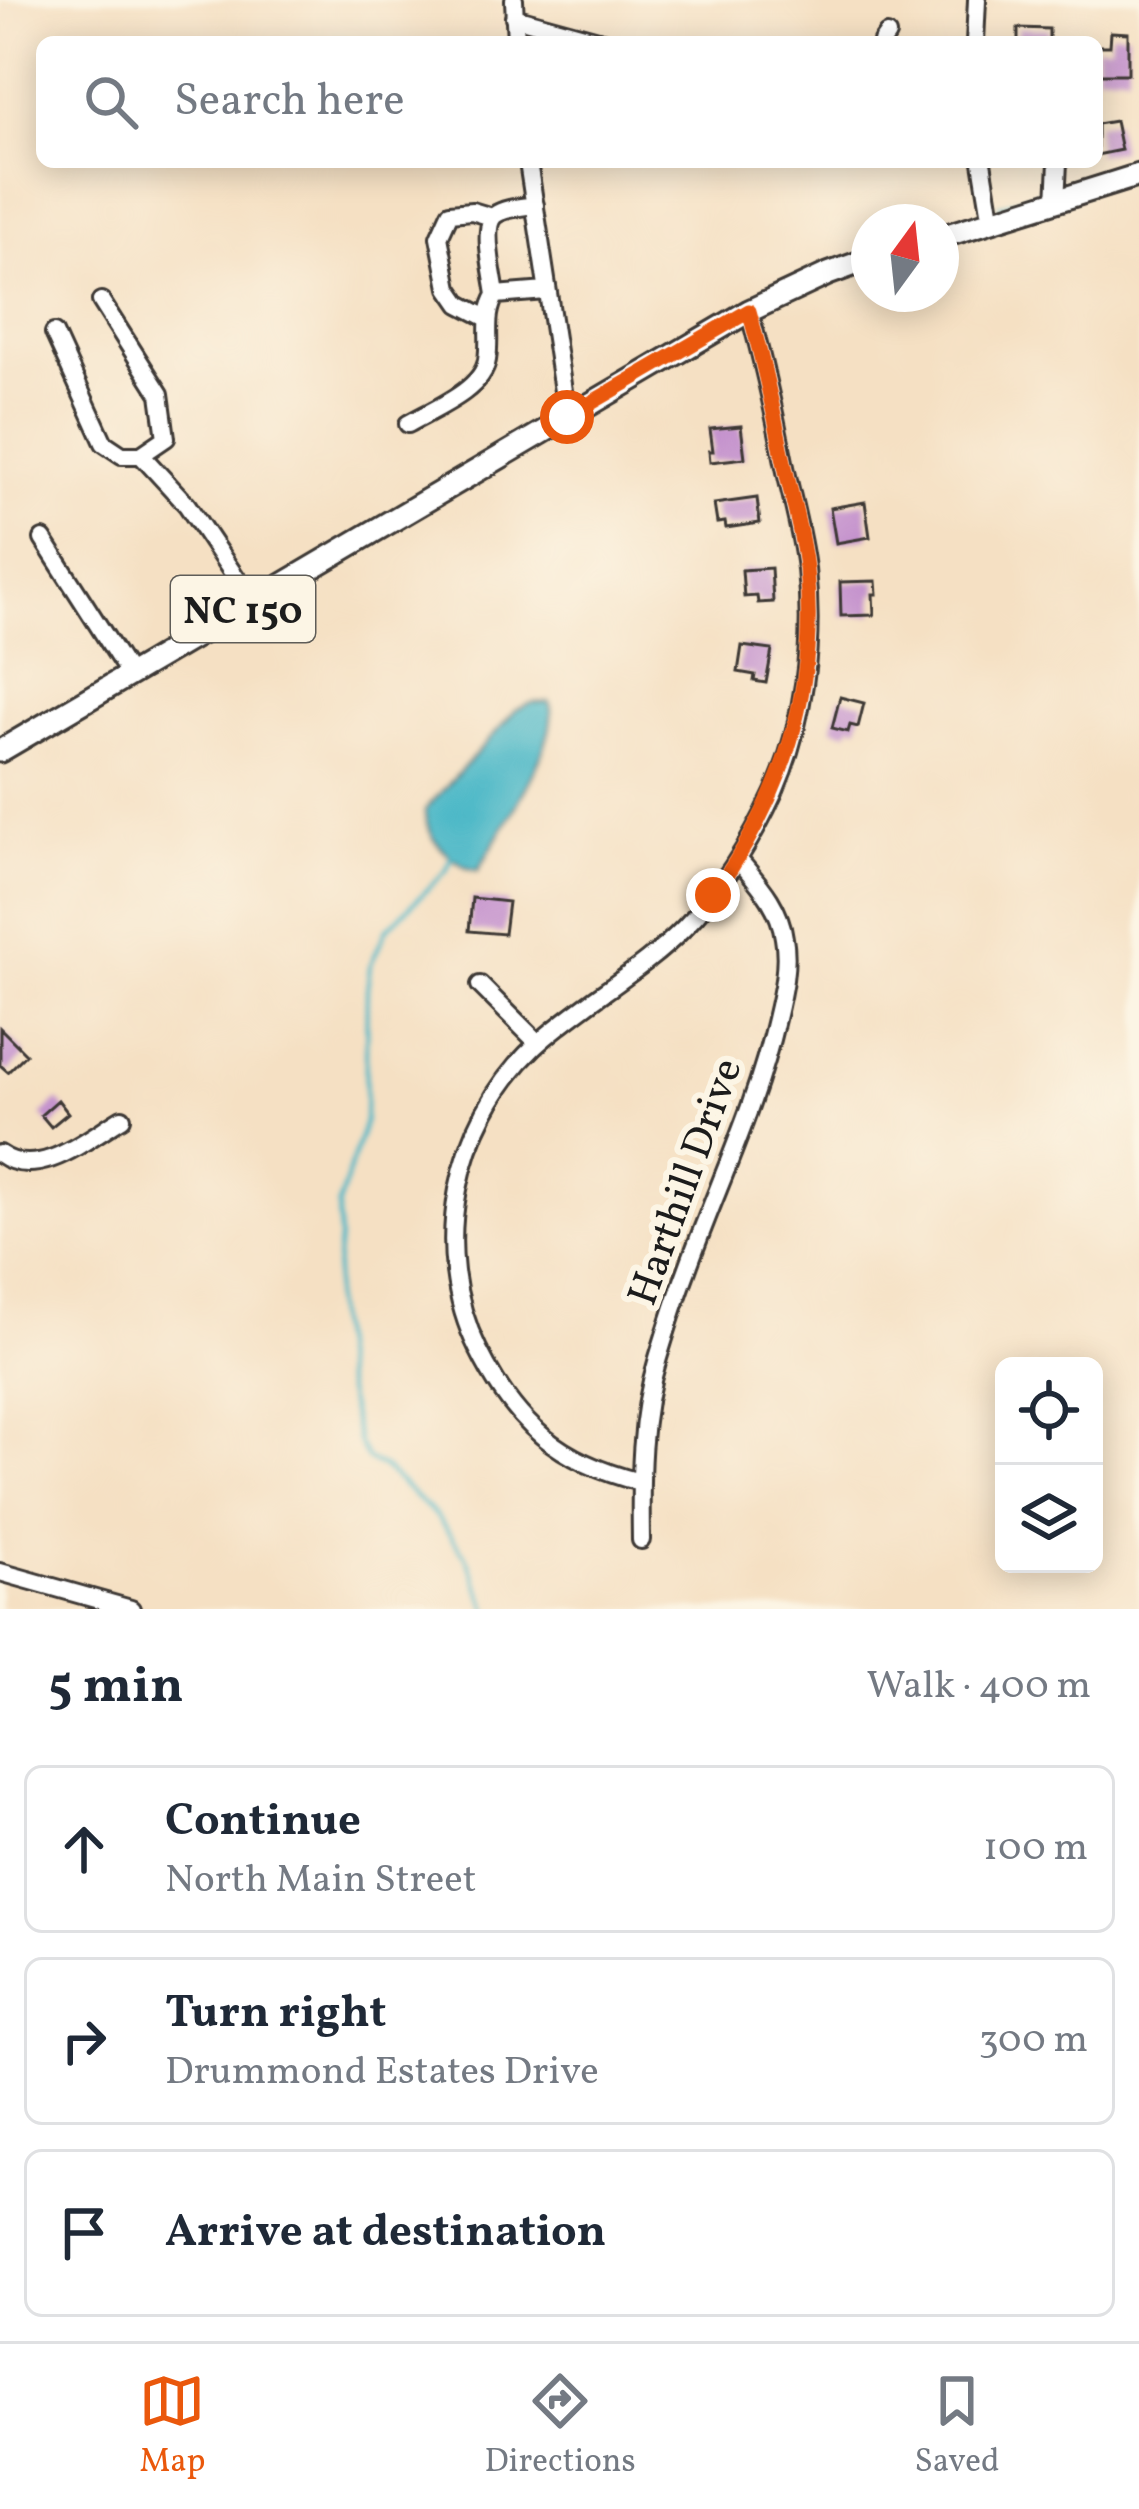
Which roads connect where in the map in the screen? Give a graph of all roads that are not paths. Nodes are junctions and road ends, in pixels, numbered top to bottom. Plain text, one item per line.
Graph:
1 (977, 0) edge
2 (514, 9) edge
3 (589, 36) edge
4 (975, 36) edge
5 (529, 168) edge
6 (983, 168) edge
7 (1058, 168) edge
8 (1139, 175) edge
9 (1056, 203) junction
10 (535, 205) junction
11 (493, 217) junction
12 (992, 223) junction
13 (959, 232) edge
14 (851, 266) edge
15 (546, 291) junction
16 (496, 295) junction
17 (101, 301) dead end
18 (749, 311) junction
19 (487, 318) junction
20 (55, 333) dead end
21 (567, 417) junction
22 (408, 424) dead end
23 (141, 455) junction
24 (43, 539) dead end
25 (254, 603) junction
26 (130, 675) junction
27 (0, 751) edge
28 (739, 860) junction
29 (480, 985) dead end
30 (538, 1043) junction
31 (122, 1118) dead end
32 (0, 1154) edge
33 (640, 1482) junction
34 (641, 1540) dead end
35 (0, 1572) edge
36 (131, 1609) edge

1 - 4 street
2 - 3 street
5 - 10 street
6 - 12 street
7 - 9 street
8 - 9 main road
9 - 12 main road
10 - 11 street
10 - 15 street
11 - 16 street
11 - 19 street
12 - 13 main road
14 - 18 main road, NC 150
15 - 16 street
15 - 21 street
16 - 19 street
17 - 23 street
18 - 21 main road, NC 150
18 - 28 street
19 - 22 street
20 - 23 street
21 - 25 main road, NC 150
23 - 25 street
24 - 26 street
25 - 26 main road, NC 150
26 - 27 main road, NC 150
28 - 30 street
28 - 33 street, Harthill Drive
29 - 30 street
30 - 33 street
31 - 32 street
33 - 34 street, Harthill Drive
35 - 36 street

